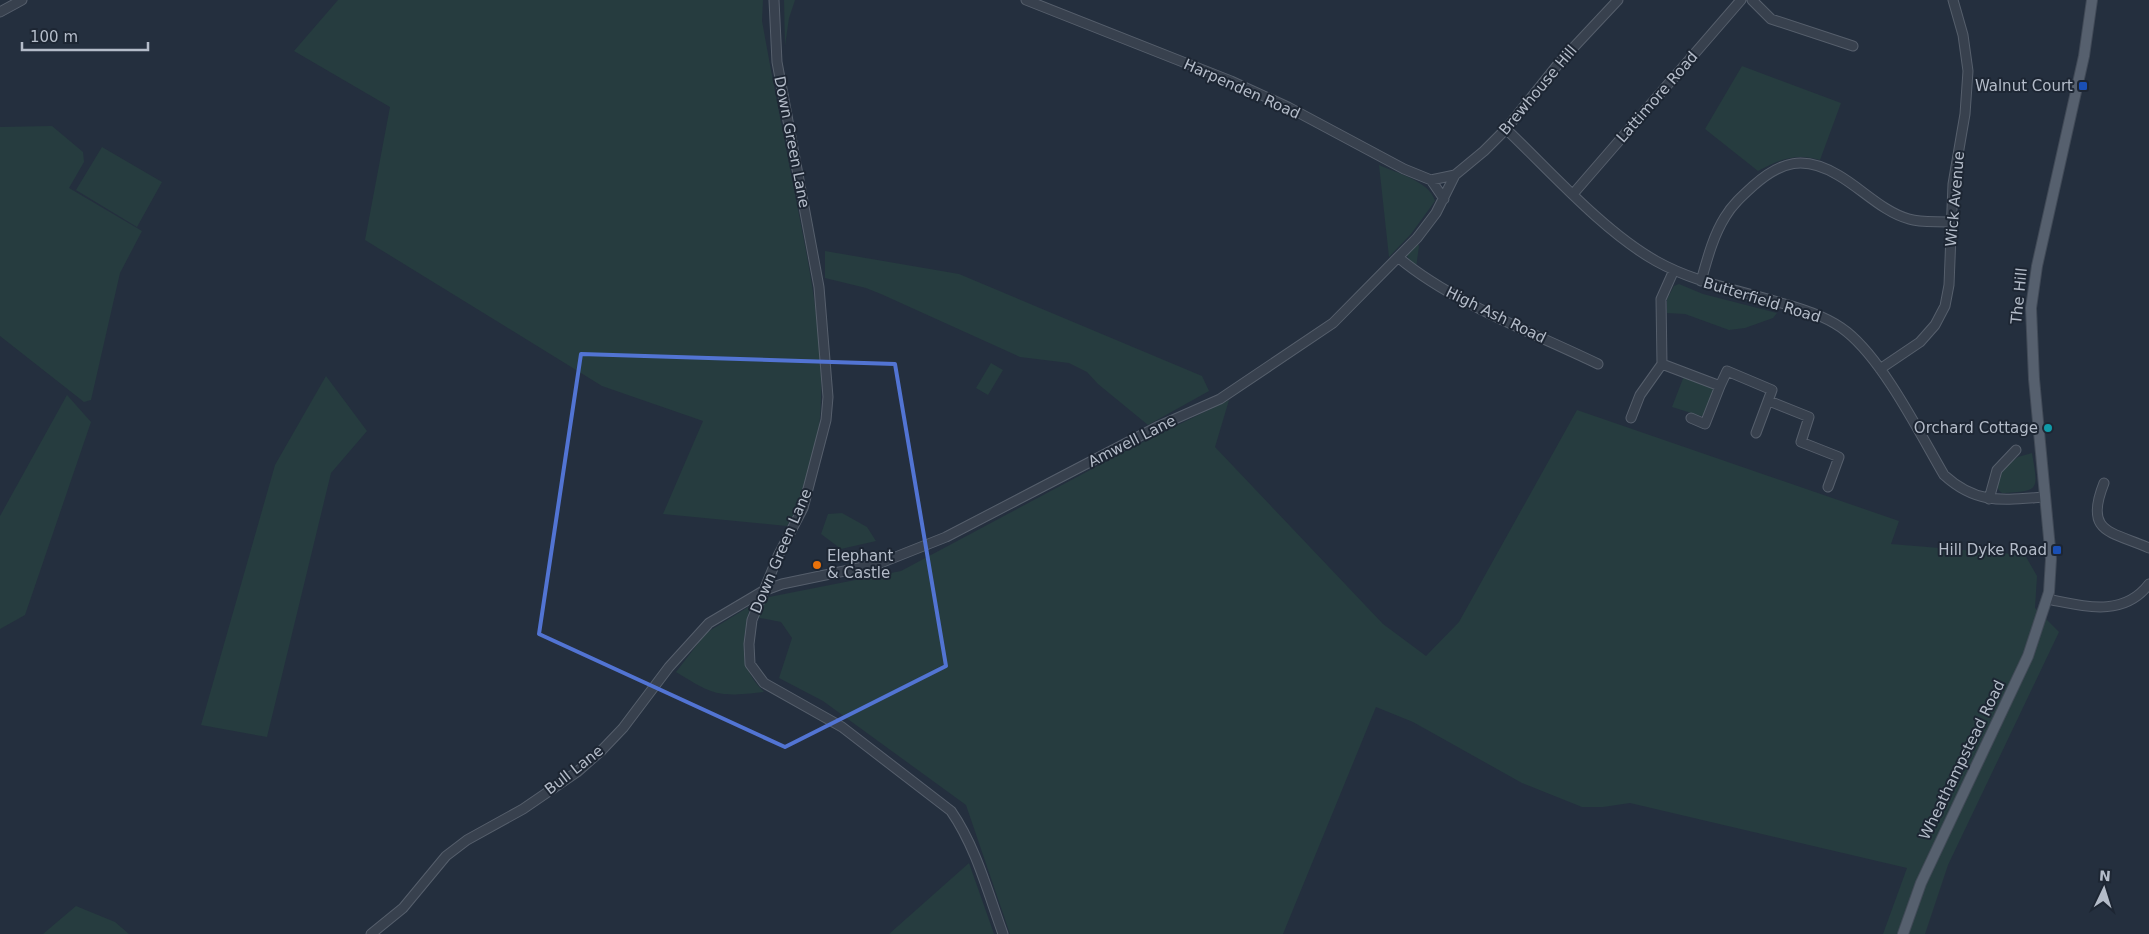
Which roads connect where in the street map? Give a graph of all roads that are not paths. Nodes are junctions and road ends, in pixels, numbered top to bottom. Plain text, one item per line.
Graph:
1 (22, 0) edge
2 (774, 0) edge
3 (1026, 0) edge
4 (1618, 0) edge
5 (1741, 0) edge
6 (1752, 0) edge
7 (2092, 0) edge
8 (1954, 1) edge
9 (0, 12) edge
10 (1853, 46) dead end
11 (1506, 129) junction
12 (1455, 175) junction
13 (1432, 180) junction
14 (1573, 194) junction
15 (1444, 200) junction
16 (1950, 222) junction
17 (1399, 258) junction
18 (1674, 270) junction
19 (1701, 281) junction
20 (1598, 364) dead end
21 (1662, 364) junction
22 (1880, 369) junction
23 (1720, 386) junction
24 (1769, 401) junction
25 (1631, 418) dead end
26 (1691, 418) dead end
27 (1756, 433) dead end
28 (2016, 450) dead end
29 (2104, 483) dead end
30 (1828, 487) dead end
31 (2045, 497) junction
32 (1989, 499) junction
33 (2149, 548) edge
34 (2149, 584) edge
35 (763, 591) junction
36 (2141, 595) junction
37 (2047, 599) junction
38 (2149, 602) edge
39 (371, 934) edge
40 (1003, 934) edge
41 (1903, 934) edge

1 - 9 street
2 - 35 street, Down Green Lane
3 - 13 street, Harpenden Road
4 - 11 street, Brewhouse Hill
5 - 14 street, Lattimore Road
6 - 10 street
7 - 31 main road, The Hill
8 - 16 street, Wick Avenue
11 - 12 street, Brewhouse Hill
11 - 14 street, Butterfield Road
12 - 13 street
12 - 15 street, Amwell Lane
13 - 15 street
14 - 18 street, Butterfield Road
15 - 17 street, Amwell Lane
16 - 19 street
16 - 22 street, Wick Avenue
17 - 20 street, High Ash Road
17 - 35 street, Amwell Lane
18 - 19 street, Butterfield Road
18 - 21 street
19 - 22 street, Butterfield Road
21 - 23 street
21 - 25 street
22 - 32 street, Butterfield Road
23 - 24 street
23 - 26 street
24 - 27 street
24 - 30 street
28 - 32 street
29 - 33 street
31 - 32 street, Butterfield Road
31 - 37 main road, The Hill
34 - 36 street
35 - 39 street, Bull Lane
35 - 40 street, Down Green Lane
36 - 37 street
36 - 38 street
37 - 41 main road, Wheathampstead Road

